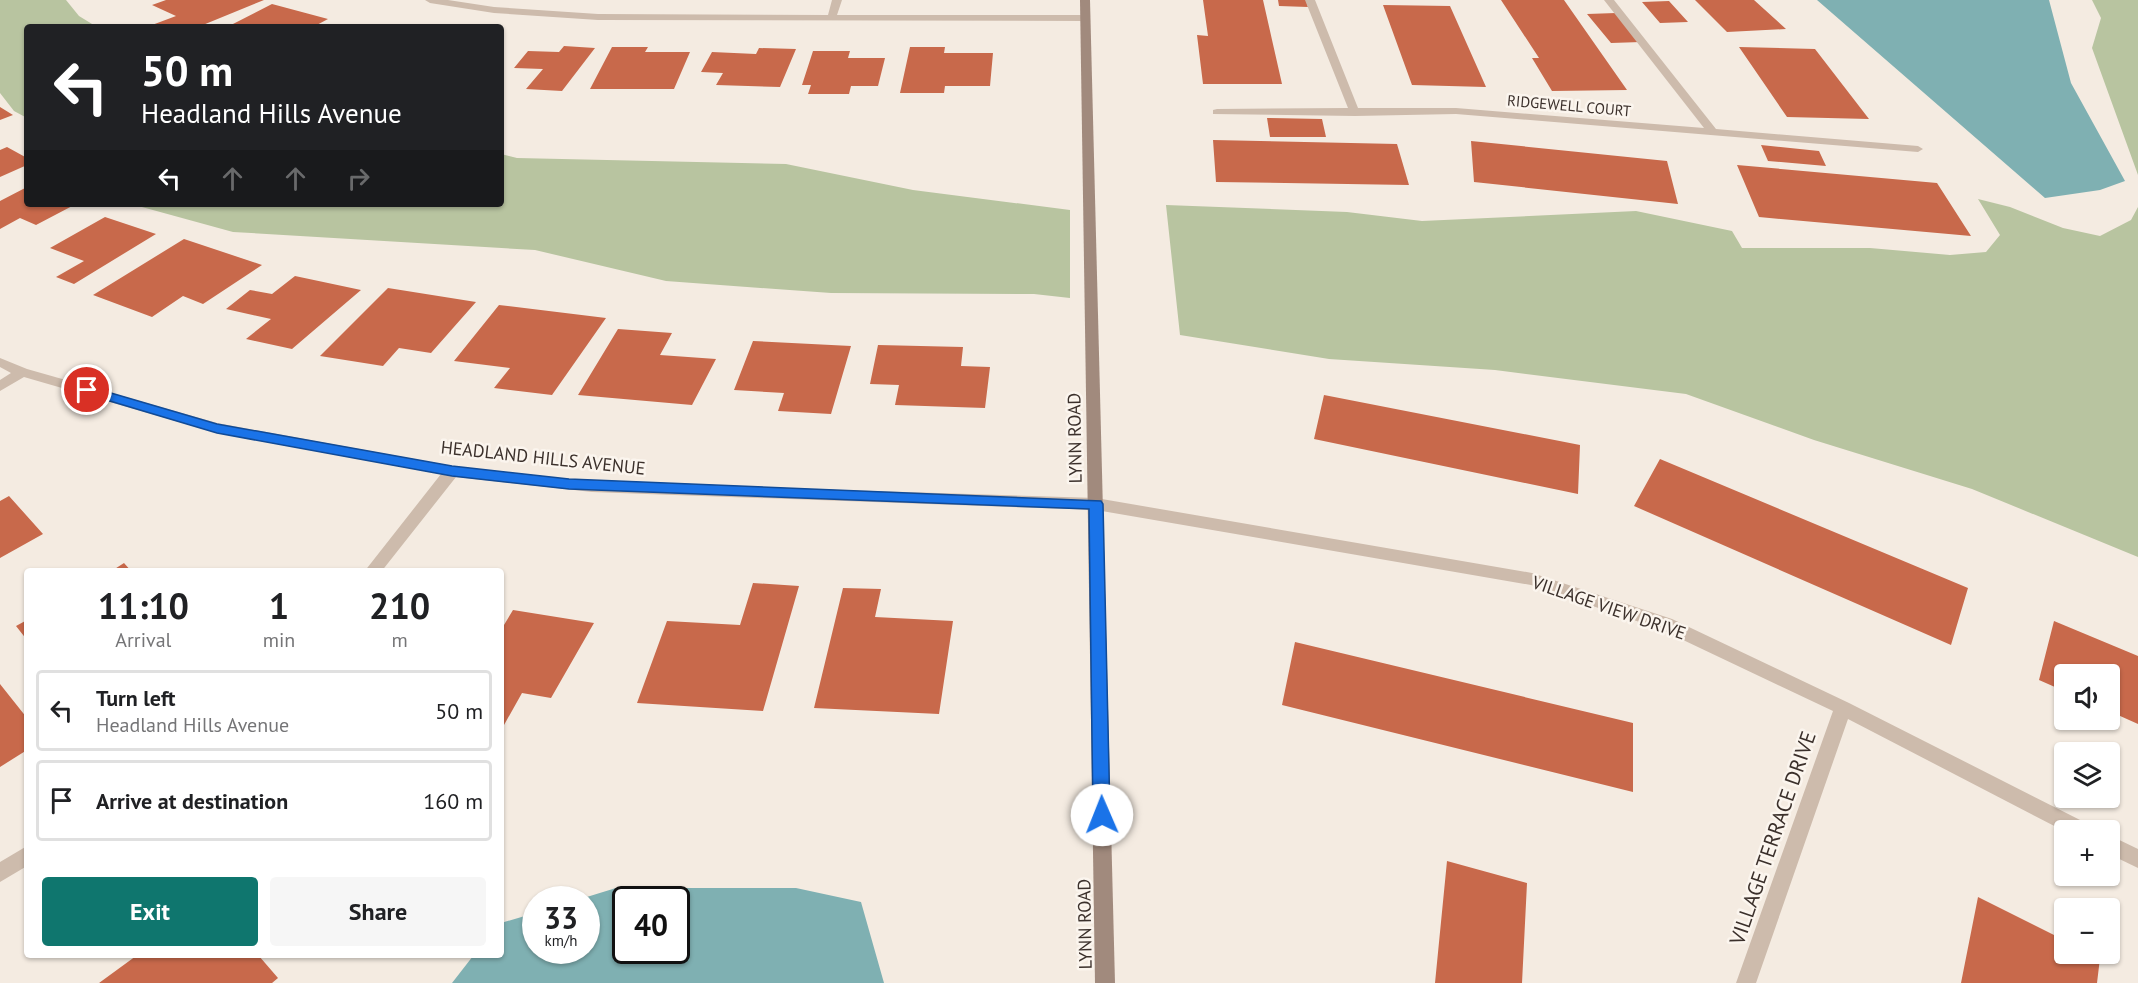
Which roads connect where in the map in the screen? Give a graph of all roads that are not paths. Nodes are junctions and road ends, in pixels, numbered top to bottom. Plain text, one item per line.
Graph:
1 (430, 0) edge
2 (837, 0) edge
3 (1085, 0) edge
4 (1310, 0) edge
5 (1609, 0) edge
6 (832, 18) junction
7 (1085, 18) junction
8 (1217, 112) dead end
9 (1355, 113) junction
10 (1713, 133) junction
11 (1918, 149) dead end
12 (0, 362) edge
13 (22, 372) junction
14 (0, 386) edge
15 (452, 471) junction
16 (1096, 504) junction
17 (375, 568) edge
18 (1843, 708) junction
19 (2062, 820) edge
20 (2120, 850) edge
21 (24, 857) edge
22 (2138, 859) edge
23 (0, 873) edge
24 (1105, 983) edge
25 (1746, 983) edge

1 - 6 street
2 - 6 street
3 - 7 street, LYNN ROAD
4 - 9 street
5 - 10 street
6 - 7 street
7 - 16 street, LYNN ROAD
8 - 9 street, RIDGEWELL COURT
9 - 10 street, RIDGEWELL COURT
10 - 11 street, RIDGEWELL COURT
12 - 13 street, HEADLAND HILLS AVENUE
13 - 14 street
13 - 15 street, HEADLAND HILLS AVENUE
15 - 16 street, HEADLAND HILLS AVENUE
15 - 17 street
16 - 18 street, VILLAGE VIEW DRIVE
16 - 24 street, LYNN ROAD
18 - 19 street, VILLAGE VIEW DRIVE
18 - 25 street, VILLAGE TERRACE DRIVE
20 - 22 street
21 - 23 street

